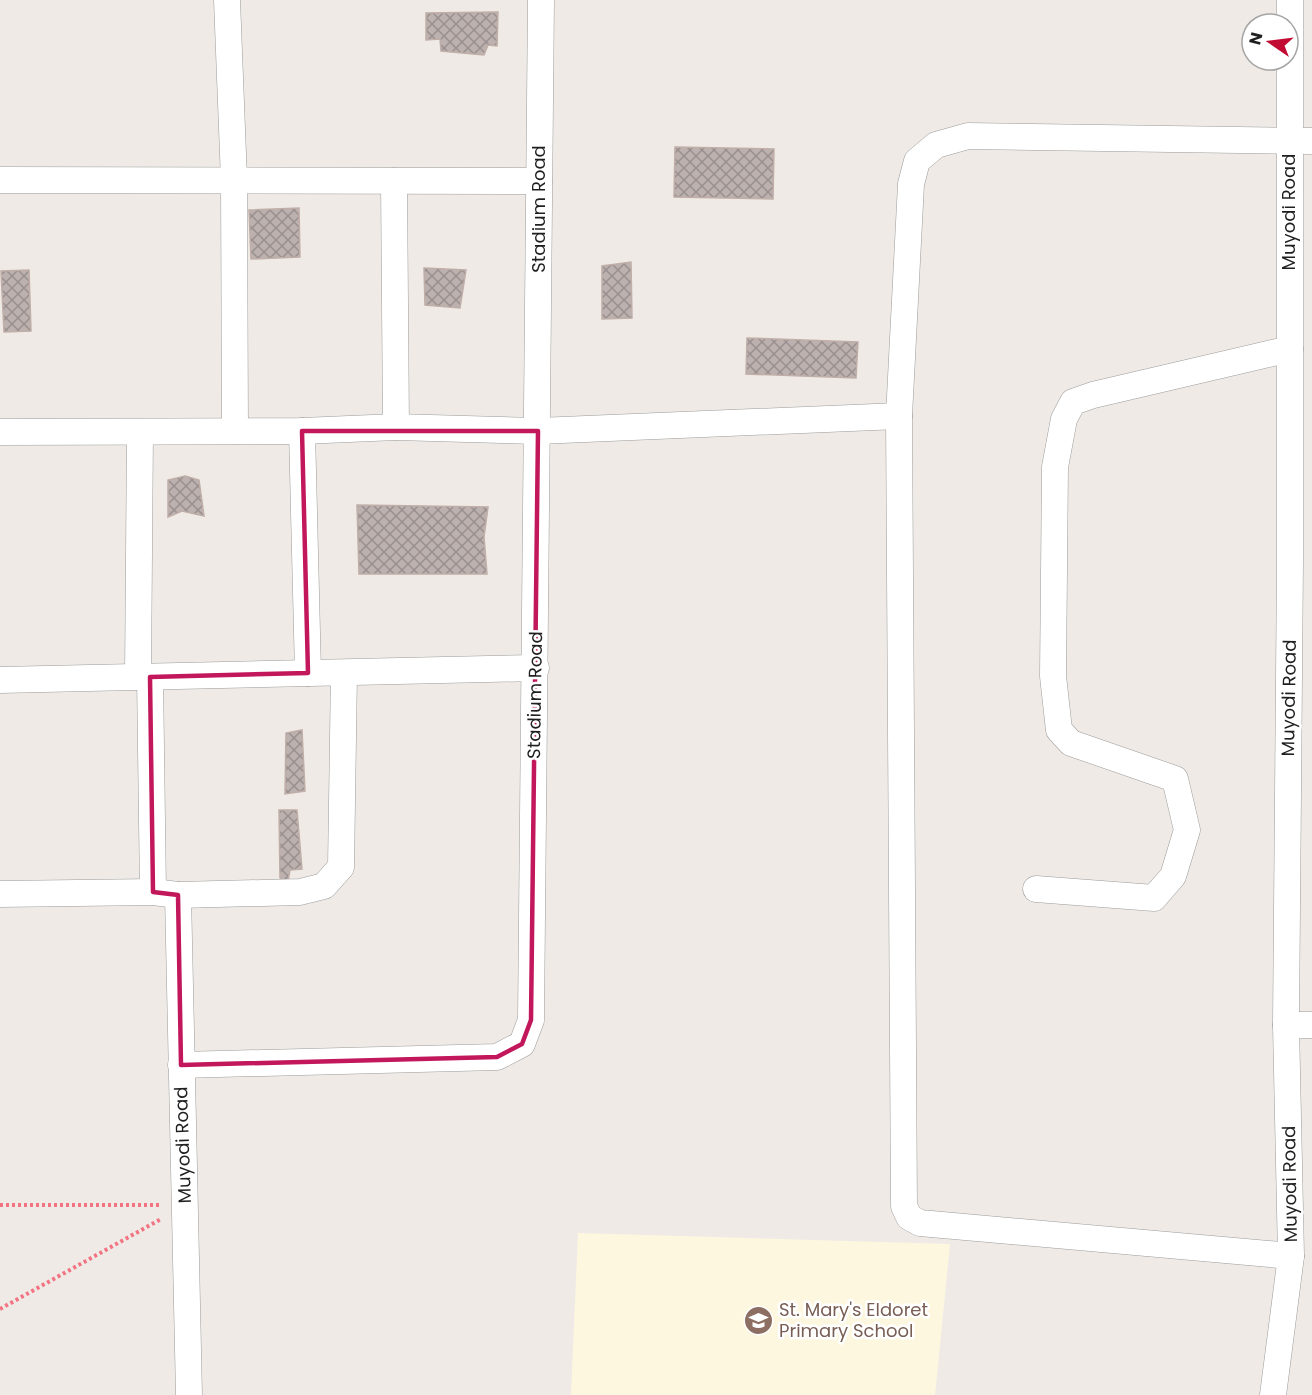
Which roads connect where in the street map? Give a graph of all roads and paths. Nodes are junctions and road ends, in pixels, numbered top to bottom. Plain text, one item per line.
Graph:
1 (228, 0) edge
2 (541, 0) edge
3 (1290, 0) edge
4 (1300, 141) edge
5 (0, 180) edge
6 (234, 180) junction
7 (394, 181) junction
8 (540, 181) junction
9 (1290, 349) junction
10 (899, 416) junction
11 (396, 427) junction
12 (235, 431) junction
13 (302, 431) junction
14 (538, 431) junction
15 (0, 432) edge
16 (140, 432) junction
17 (536, 668) junction
18 (344, 673) junction
19 (308, 674) junction
20 (144, 677) junction
21 (0, 680) edge
22 (1036, 889) dead end
23 (153, 892) junction
24 (0, 894) edge
25 (178, 895) junction
26 (1286, 1025) junction
27 (1312, 1025) edge
28 (181, 1065) junction
29 (0, 1205) edge
30 (185, 1205) junction
31 (1292, 1256) junction
32 (0, 1309) edge
33 (189, 1395) edge
34 (1273, 1395) edge

1 - 6 street
2 - 8 street, Stadium Road
3 - 4 street, Muyodi Road
4 - 9 street, Muyodi Road
4 - 10 street
5 - 6 street
6 - 7 street
6 - 12 street
7 - 8 street
7 - 11 street
8 - 14 street, Stadium Road
9 - 22 street
9 - 26 street, Muyodi Road
10 - 14 street
10 - 31 street
11 - 13 street
11 - 14 street
12 - 13 street
12 - 16 street
13 - 19 street
14 - 17 street, Stadium Road
15 - 16 street
16 - 20 street
17 - 18 street
17 - 28 street, Stadium Road
18 - 19 street
18 - 25 street
19 - 20 street
20 - 21 street
20 - 23 street
23 - 24 street
23 - 25 street
25 - 28 street, Muyodi Road
26 - 27 street
26 - 31 street, Muyodi Road
28 - 30 street, Muyodi Road
29 - 30 path
30 - 32 path
30 - 33 street, Muyodi Road
31 - 34 street, Muyodi Road

